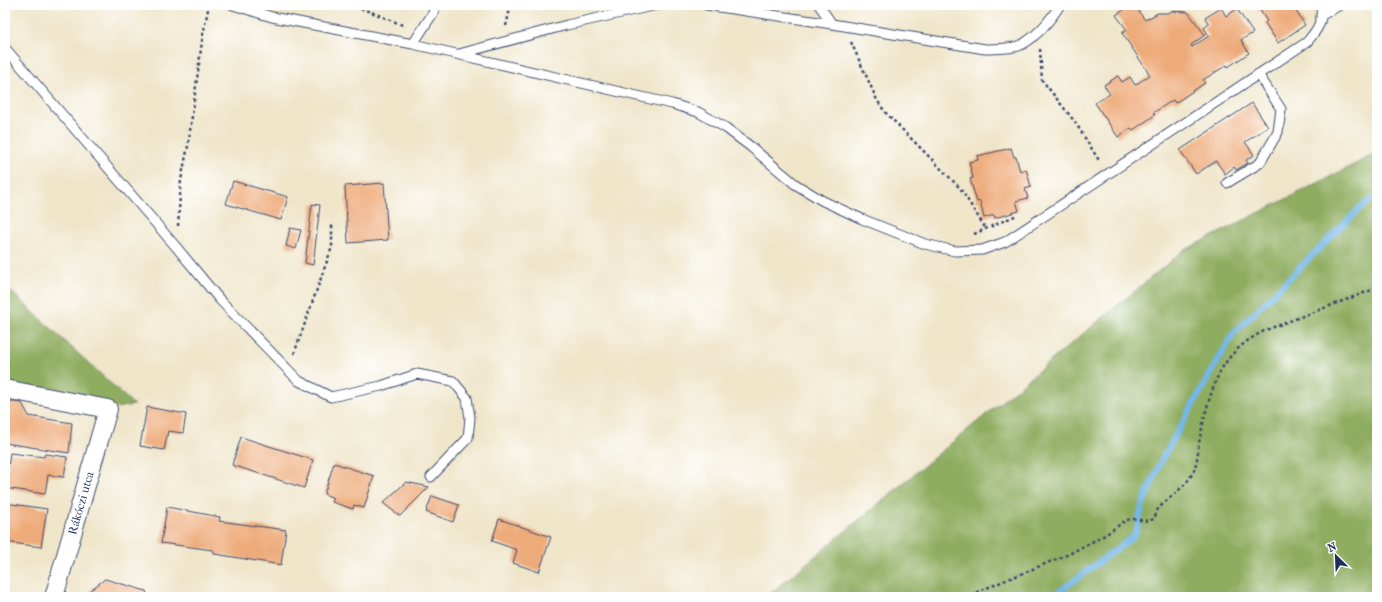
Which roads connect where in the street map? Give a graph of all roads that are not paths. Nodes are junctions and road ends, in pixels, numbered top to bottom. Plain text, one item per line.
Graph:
1 (233, 5) edge
2 (436, 5) edge
3 (657, 5) edge
4 (706, 5) edge
5 (819, 5) edge
6 (1060, 5) edge
7 (1321, 5) edge
8 (1340, 5) edge
9 (1322, 15) junction
10 (832, 24) junction
11 (413, 44) junction
12 (5, 48) edge
13 (457, 54) junction
14 (1258, 74) junction
15 (1227, 183) dead end
16 (5, 389) edge
17 (431, 477) dead end
18 (54, 597) edge

1 - 11 lane
2 - 11 lane
3 - 13 lane
4 - 10 lane
5 - 10 lane
6 - 10 lane
7 - 9 lane
8 - 9 lane
9 - 14 lane
11 - 13 lane
12 - 17 lane
13 - 14 lane
14 - 15 lane
16 - 18 street, Rákóczi utca

